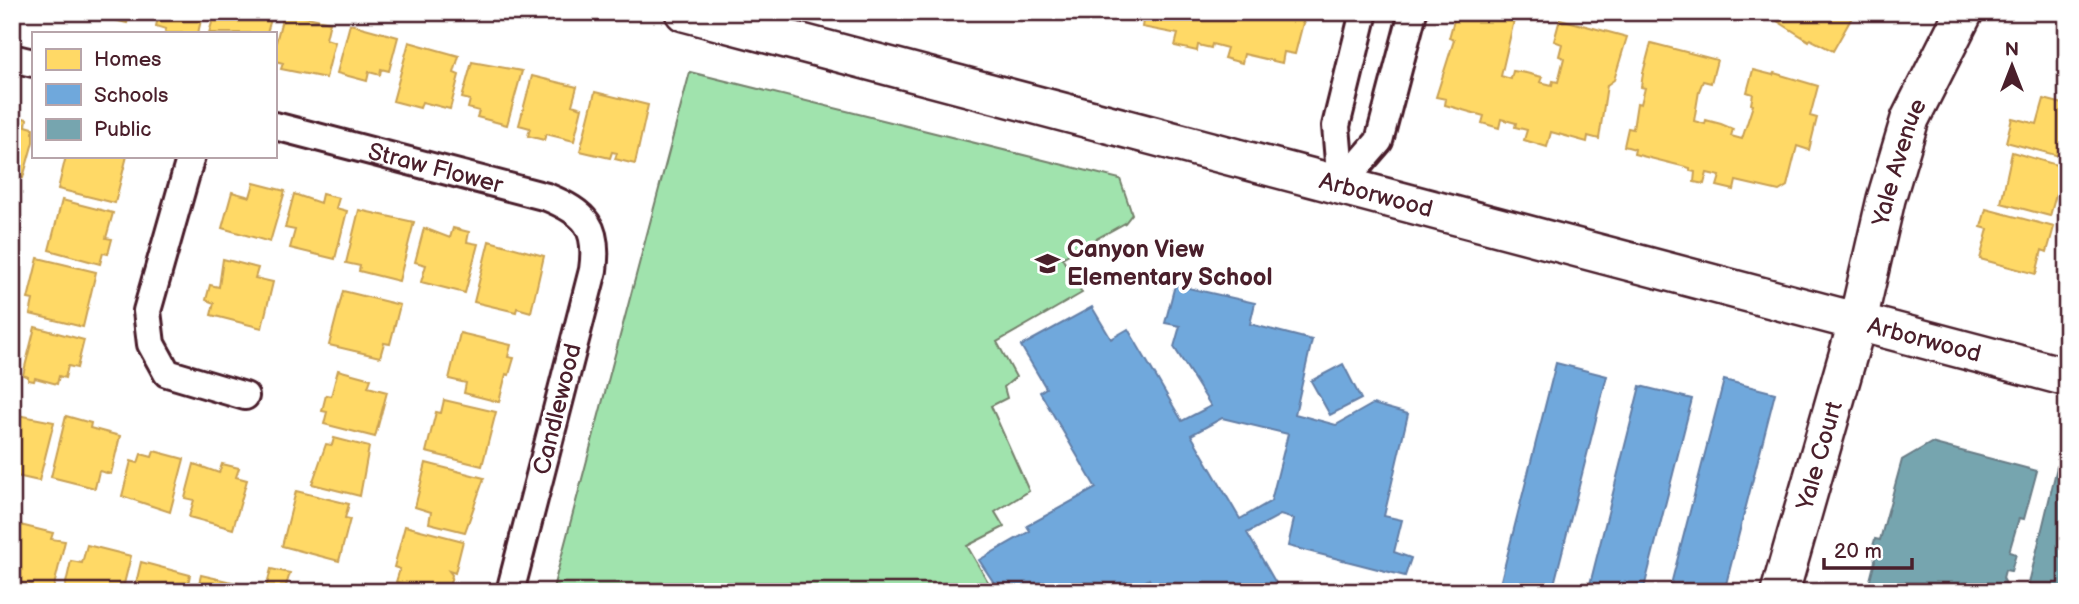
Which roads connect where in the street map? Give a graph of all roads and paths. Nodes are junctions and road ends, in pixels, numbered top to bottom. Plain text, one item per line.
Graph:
1 (684, 12) edge
2 (1364, 12) edge
3 (1413, 12) edge
4 (1965, 12) edge
5 (12, 58) edge
6 (32, 64) edge
7 (276, 126) edge
8 (190, 158) edge
9 (1341, 185) junction
10 (590, 225) joint
11 (1858, 320) junction
12 (2067, 377) edge
13 (245, 396) dead end
14 (510, 592) edge
15 (1780, 592) edge

1 - 9 street, Arborwood
2 - 9 street
3 - 9 street
4 - 11 street, Yale Avenue
5 - 6 street
7 - 10 street, Straw Flower
8 - 13 street
9 - 11 street, Arborwood
10 - 14 street, Candlewood
11 - 12 street, Arborwood
11 - 15 street, Yale Court

